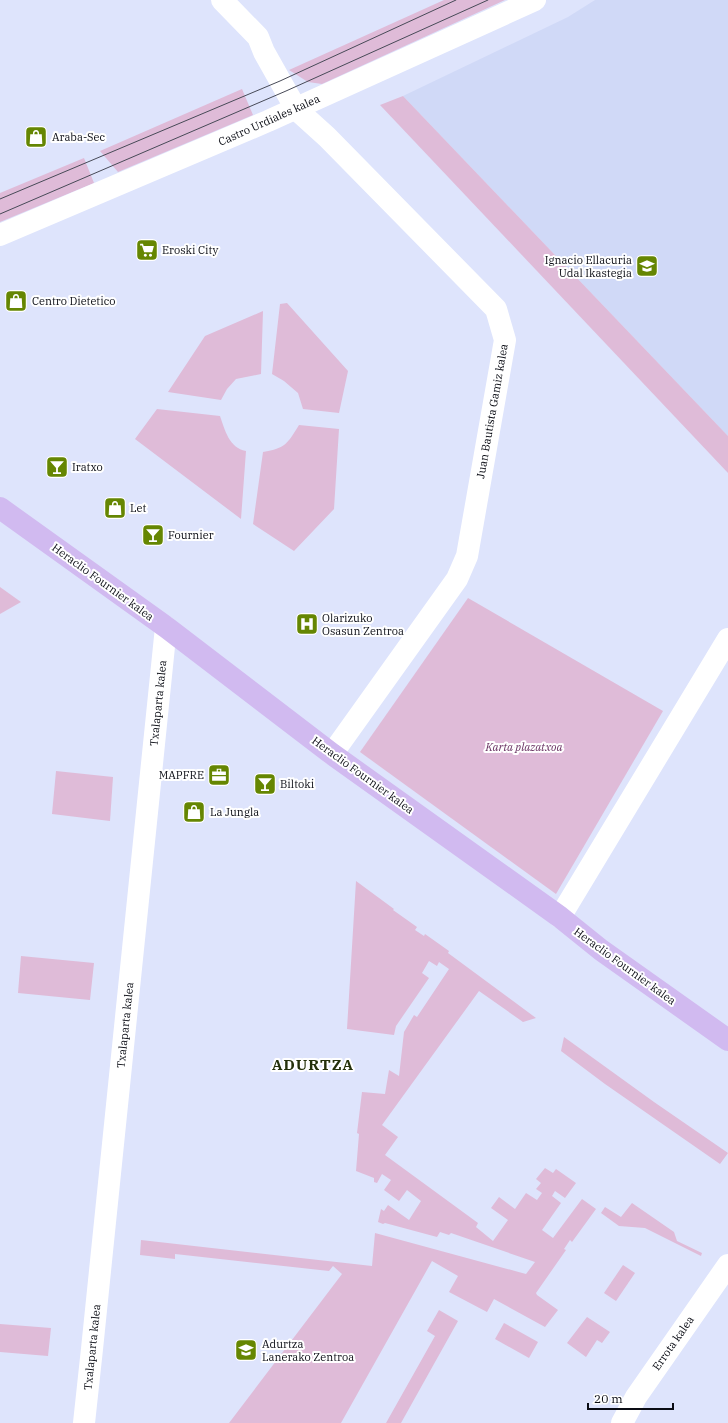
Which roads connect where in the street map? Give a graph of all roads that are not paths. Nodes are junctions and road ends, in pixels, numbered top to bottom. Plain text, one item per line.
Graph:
1 (222, 0) edge
2 (535, 0) edge
3 (296, 109) junction
4 (0, 235) edge
5 (3, 513) edge
6 (166, 627) junction
7 (728, 638) edge
8 (332, 754) junction
9 (560, 917) junction
10 (728, 1040) edge
11 (728, 1265) edge
12 (84, 1423) edge
13 (622, 1423) edge

1 - 3 street, Juan Bautista Gamiz kalea
2 - 3 street, Castro Urdiales kalea
3 - 4 street, Castro Urdiales kalea
3 - 8 street, Juan Bautista Gamiz kalea
5 - 6 main road, Heraclio Fournier kalea
6 - 8 main road, Heraclio Fournier kalea
6 - 12 street, Txalaparta kalea
7 - 9 street
8 - 9 main road, Heraclio Fournier kalea
9 - 10 main road, Heraclio Fournier kalea
11 - 13 street, Errota kalea

